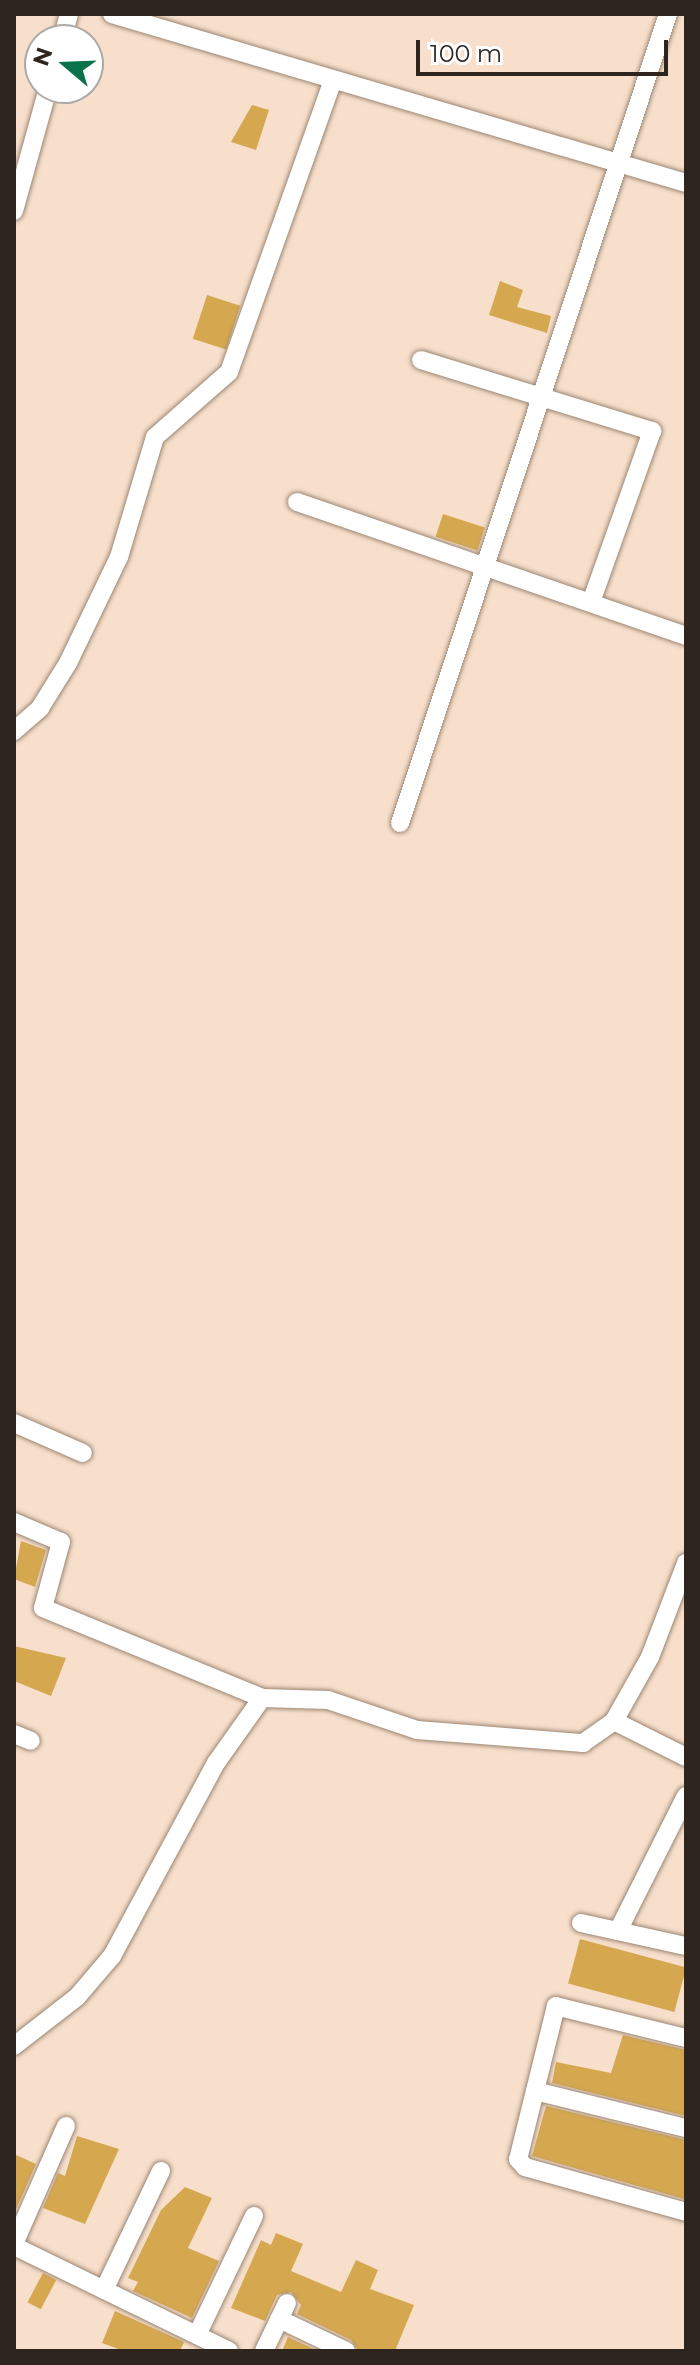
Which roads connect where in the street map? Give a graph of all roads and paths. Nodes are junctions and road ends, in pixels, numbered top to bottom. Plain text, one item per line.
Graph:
1 (112, 14) edge
2 (668, 14) edge
3 (333, 80) junction
4 (44, 104) edge
5 (624, 165) junction
6 (686, 183) edge
7 (14, 211) edge
8 (421, 360) dead end
9 (543, 398) junction
10 (297, 502) dead end
11 (486, 565) junction
12 (591, 602) junction
13 (686, 636) edge
14 (14, 731) edge
15 (400, 823) dead end
16 (14, 1423) edge
17 (83, 1453) dead end
18 (14, 1522) edge
19 (686, 1563) edge
20 (262, 1698) junction
21 (614, 1721) junction
22 (686, 1757) edge
23 (686, 1796) edge
24 (581, 1923) dead end
25 (618, 1931) junction
26 (686, 1946) edge
27 (686, 2038) edge
28 (14, 2046) edge
29 (535, 2091) junction
30 (66, 2126) dead end
31 (686, 2128) edge
32 (161, 2171) dead end
33 (686, 2212) edge
34 (254, 2216) dead end
35 (14, 2245) edge
36 (104, 2290) junction
37 (197, 2335) junction
38 (229, 2351) edge
39 (264, 2351) edge
40 (346, 2351) edge

1 - 3 street
2 - 5 street
3 - 5 street
3 - 14 street
4 - 7 street
5 - 6 street
5 - 9 street
8 - 9 street
9 - 11 street
9 - 12 street
10 - 11 street
11 - 12 street
11 - 15 street
12 - 13 street
16 - 17 street
18 - 20 street
19 - 21 street
20 - 21 street
20 - 28 street
21 - 22 street
23 - 25 street
24 - 25 street
25 - 26 street
27 - 29 street
29 - 31 street
29 - 33 street
30 - 35 street
32 - 36 street
34 - 37 street
35 - 36 street
36 - 37 street
37 - 38 street
39 - 40 street

